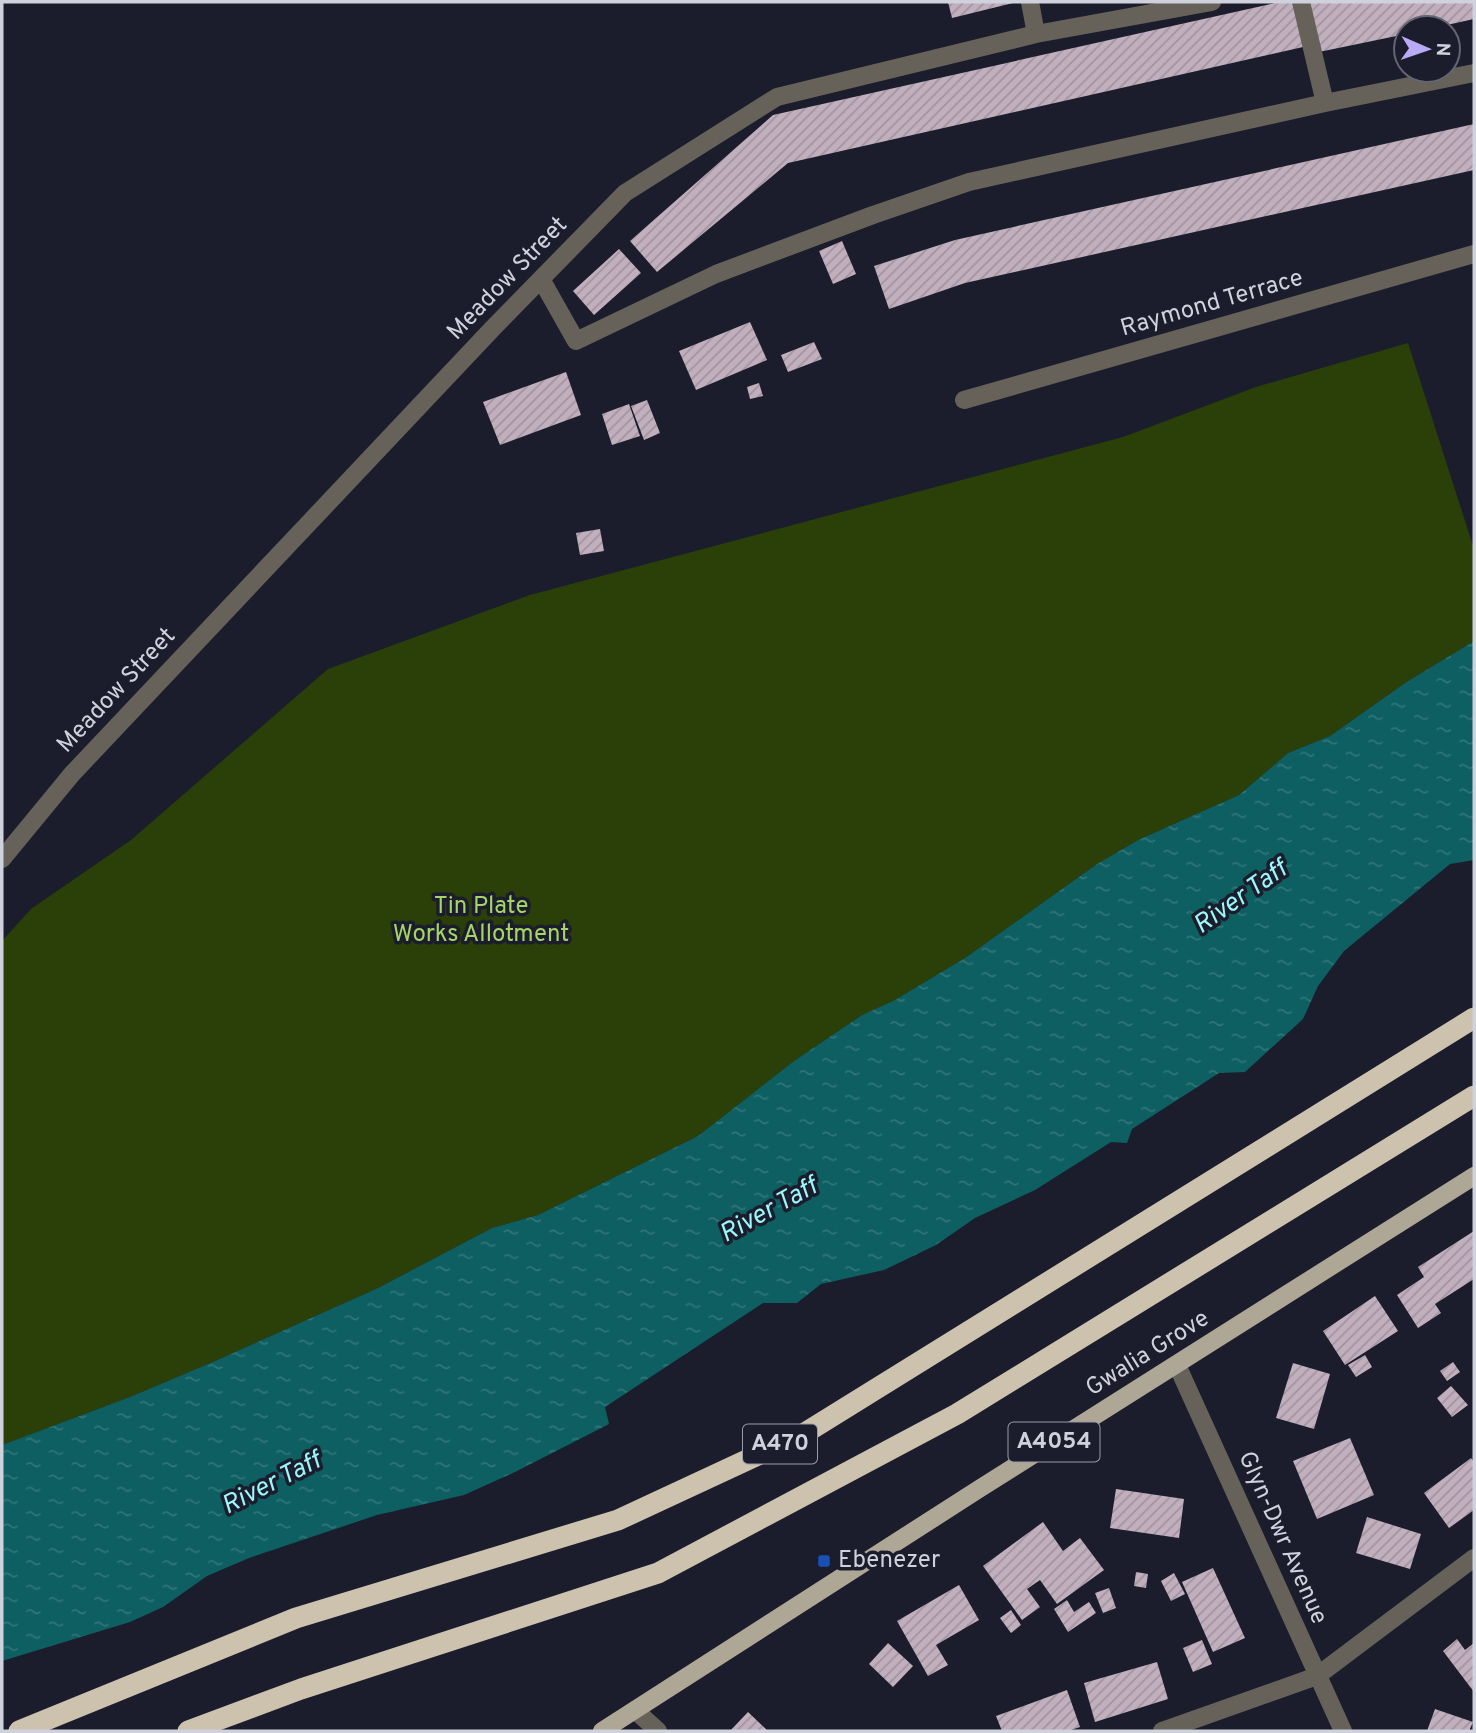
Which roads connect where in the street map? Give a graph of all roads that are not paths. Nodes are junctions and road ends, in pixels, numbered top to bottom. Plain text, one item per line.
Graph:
1 (1030, 2) edge
2 (1212, 2) edge
3 (1301, 2) edge
4 (1036, 34) junction
5 (1474, 73) edge
6 (1325, 103) junction
7 (1474, 254) edge
8 (541, 279) junction
9 (964, 400) dead end
10 (2, 859) edge
11 (1474, 1018) edge
12 (1474, 1097) edge
13 (1474, 1176) edge
14 (1177, 1365) junction
15 (1474, 1558) edge
16 (1317, 1676) junction
17 (635, 1710) junction
18 (19, 1731) edge
19 (188, 1731) edge
20 (602, 1731) edge
21 (658, 1731) edge
22 (1162, 1731) edge
23 (1343, 1731) edge

1 - 4 street
2 - 4 street, Meadow Street
3 - 6 street
4 - 8 street, Meadow Street
5 - 6 street
6 - 8 street
7 - 9 street, Raymond Terrace
8 - 10 street, Meadow Street
11 - 18 highway, A470
12 - 19 highway, A470
13 - 14 main road, Gwalia Grove / A4054
14 - 16 street, Glyn-Dwr Avenue
14 - 17 main road, Gwalia Grove / A4054
15 - 16 street
16 - 22 street
16 - 23 street, Glyn-Dwr Avenue
17 - 20 main road, A4054
17 - 21 street

